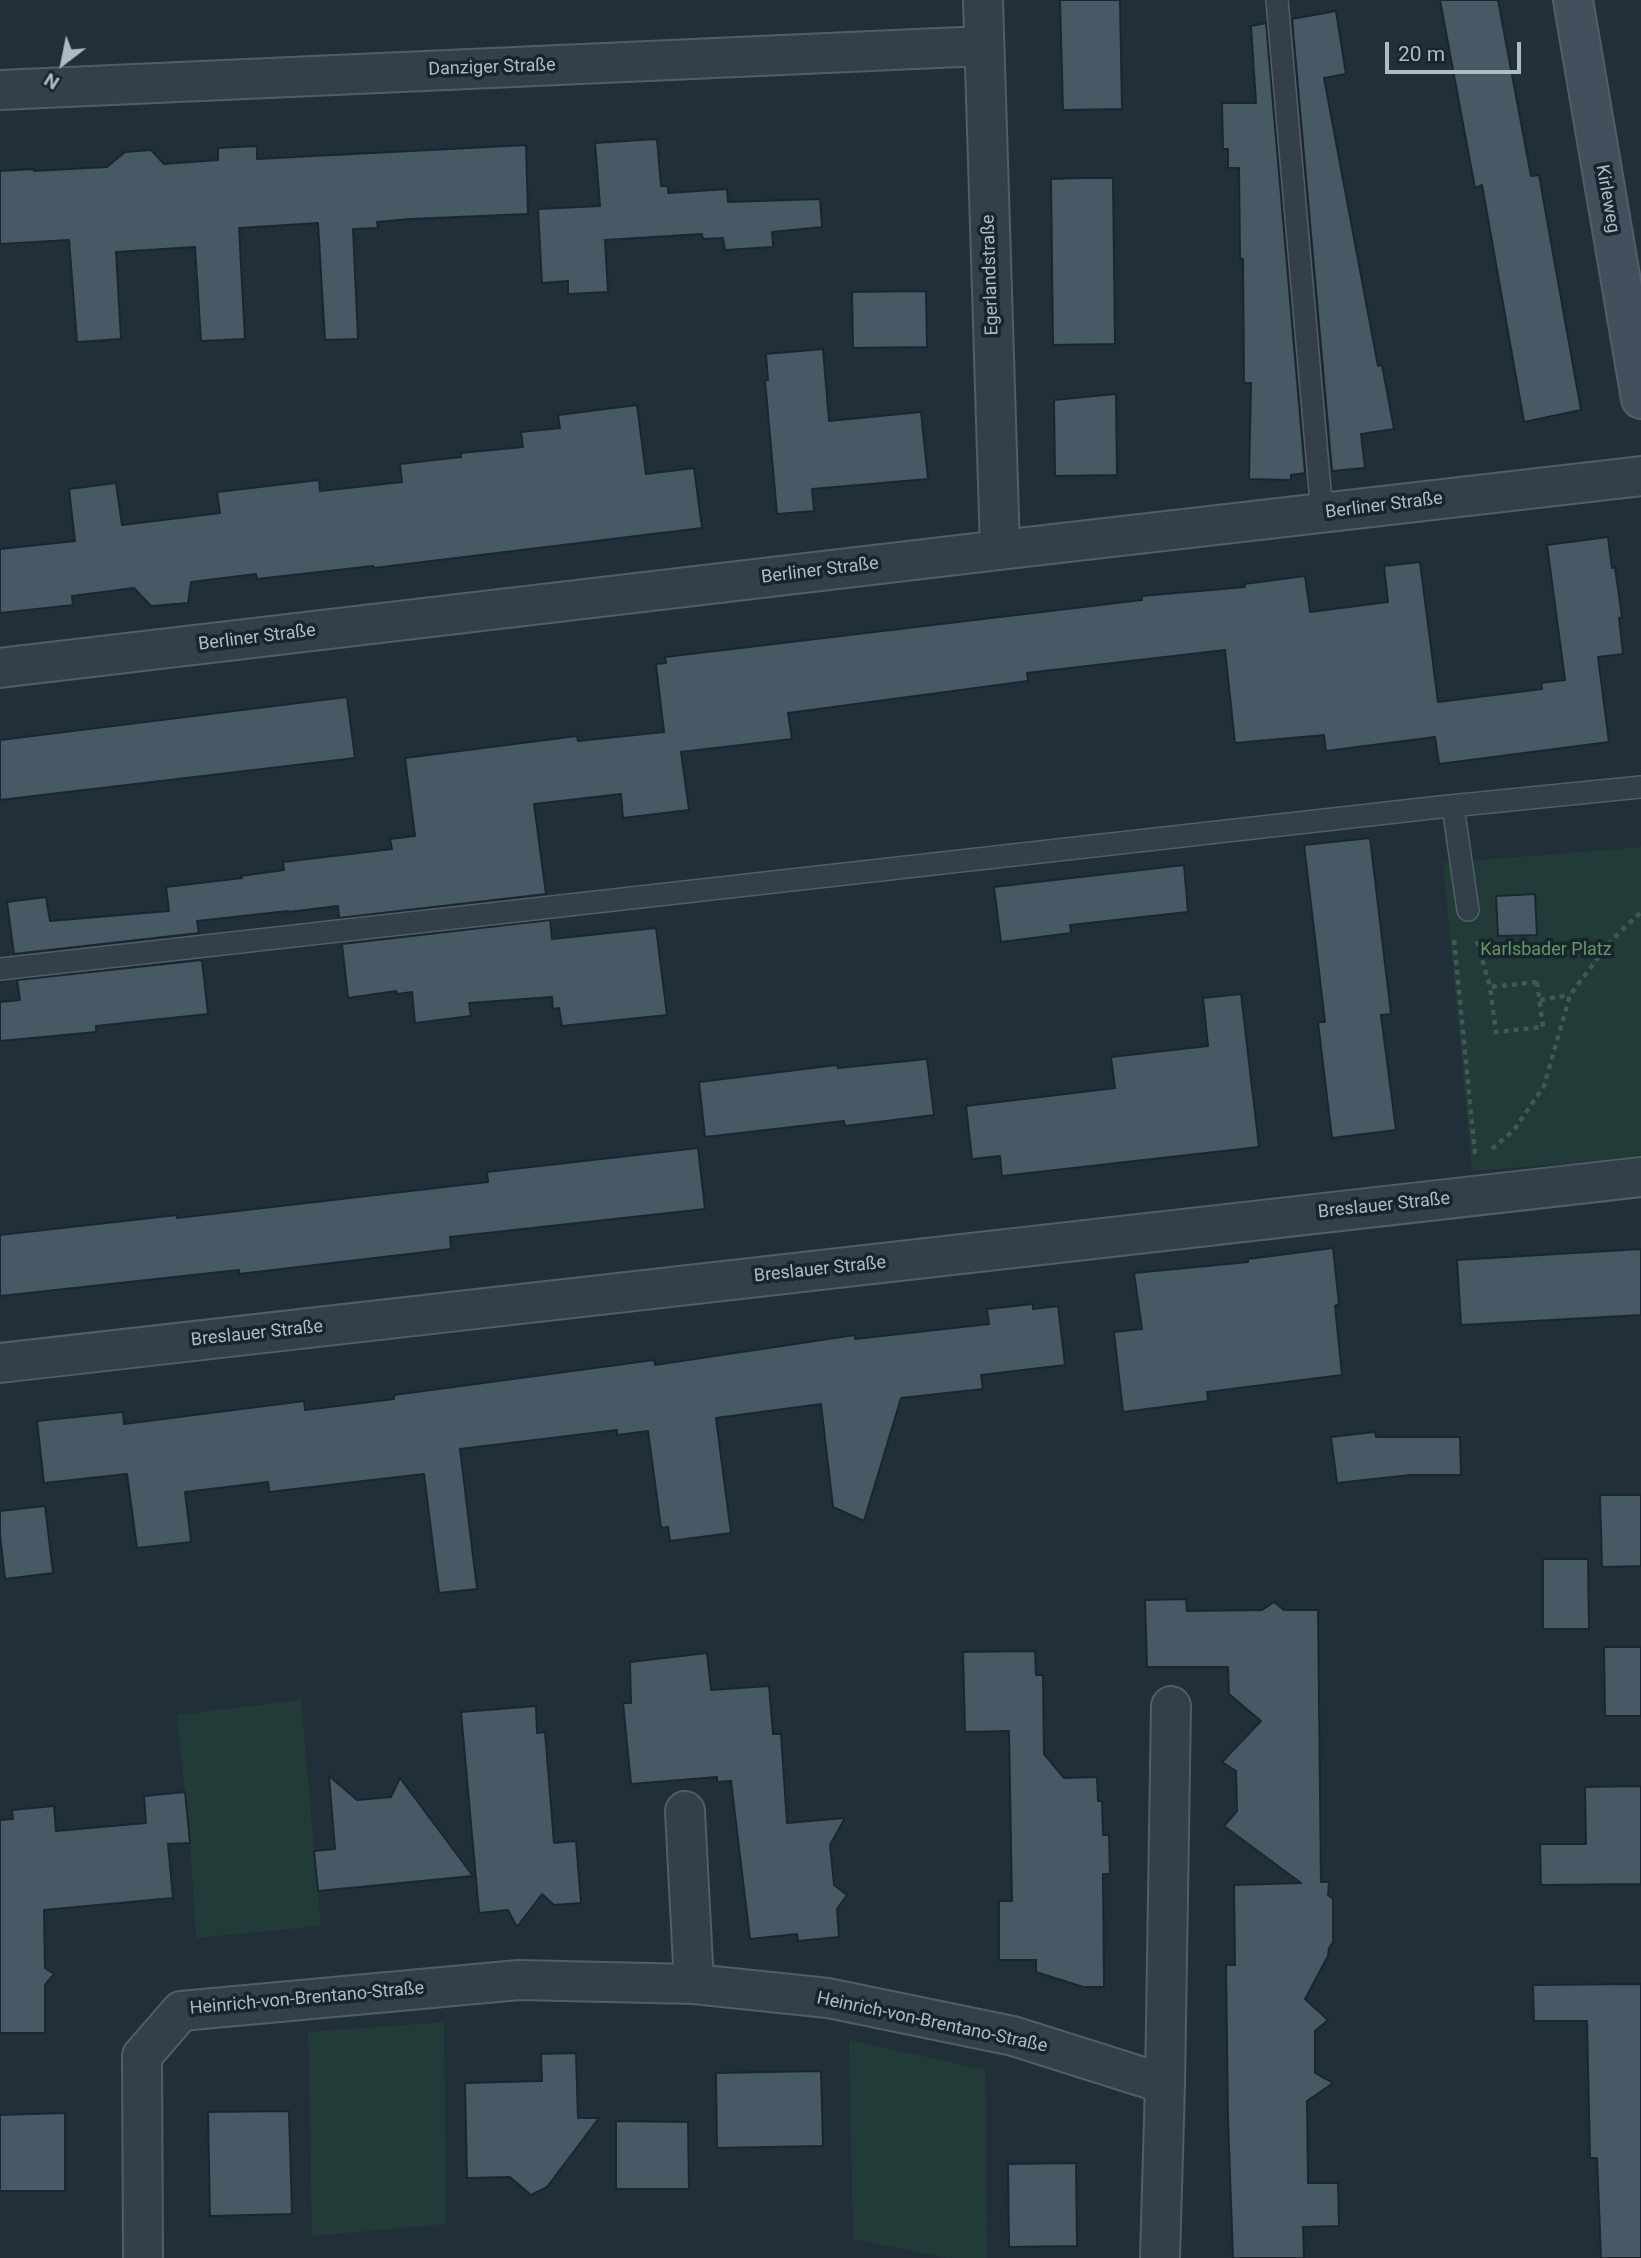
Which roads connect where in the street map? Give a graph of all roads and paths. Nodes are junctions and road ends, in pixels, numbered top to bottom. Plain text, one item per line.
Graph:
1 (983, 0) edge
2 (1277, 0) edge
3 (1573, 0) edge
4 (983, 46) junction
5 (0, 90) edge
6 (1641, 399) edge
7 (1641, 476) edge
8 (1322, 513) junction
9 (999, 550) junction
10 (0, 668) edge
11 (1641, 787) edge
12 (1453, 806) junction
13 (1468, 910) joint
14 (1641, 912) edge
15 (1452, 930) dead end
16 (0, 969) edge
17 (1490, 987) junction
18 (1570, 995) junction
19 (1540, 1000) junction
20 (1641, 1177) edge
21 (1477, 1179) junction
22 (0, 1363) edge
23 (1171, 1706) dead end
24 (685, 1811) dead end
25 (694, 1984) junction
26 (1164, 2084) junction
27 (143, 2258) edge
28 (1160, 2258) edge

1 - 4 street, Egerlandstraße
2 - 8 lane
3 - 6 street, Kirleweg
4 - 5 street, Danziger Straße
4 - 9 street, Egerlandstraße
7 - 8 street, Berliner Straße
8 - 9 street, Berliner Straße
9 - 10 street, Berliner Straße
11 - 12 lane
12 - 13 lane
12 - 16 lane
13 - 17 path
14 - 18 path
15 - 21 path
17 - 19 path
17 - 19 path
18 - 19 path
18 - 21 path
20 - 21 street, Breslauer Straße
21 - 22 street, Breslauer Straße
23 - 26 street
24 - 25 street
25 - 26 street, Heinrich-von-Brentano-Straße
25 - 27 street, Heinrich-von-Brentano-Straße
26 - 28 street

